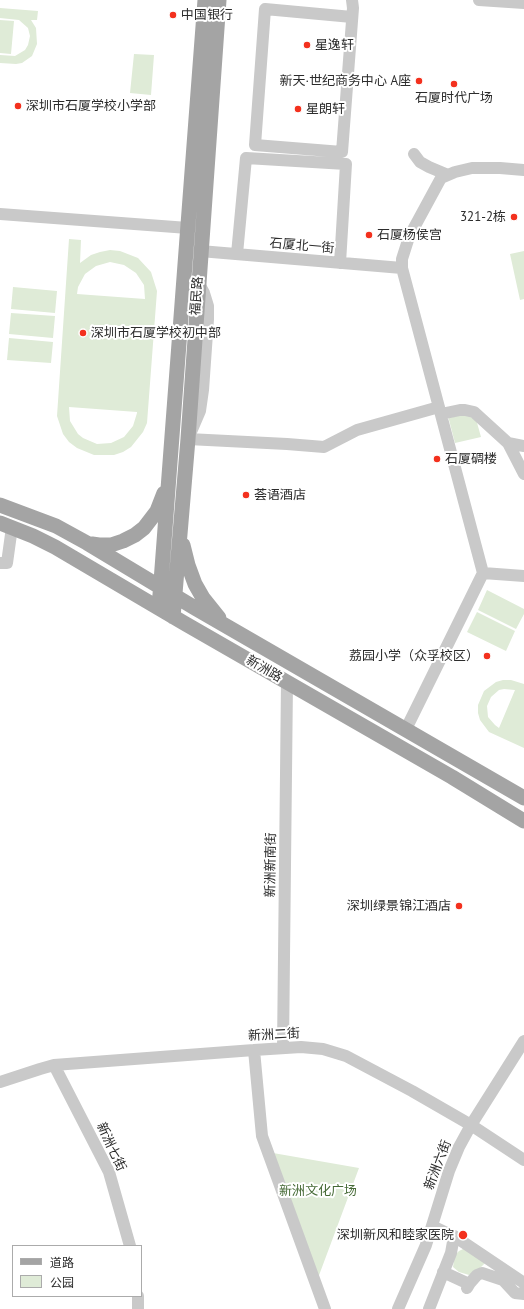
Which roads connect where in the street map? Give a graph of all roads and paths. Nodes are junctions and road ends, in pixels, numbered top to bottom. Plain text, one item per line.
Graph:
1 (206, 0) edge
2 (219, 0) edge
3 (352, 0) edge
4 (479, 0) edge
5 (524, 3) edge
6 (352, 17) junction
7 (414, 154) dead end
8 (524, 170) edge
9 (448, 175) junction
10 (0, 214) edge
11 (188, 228) junction
12 (200, 251) junction
13 (237, 254) junction
14 (340, 263) junction
15 (402, 268) junction
16 (440, 410) junction
17 (188, 439) junction
18 (508, 443) junction
19 (524, 446) edge
20 (170, 473) junction
21 (524, 474) edge
22 (0, 498) edge
23 (0, 504) edge
24 (22, 512) junction
25 (180, 522) junction
26 (12, 527) edge
27 (87, 543) junction
28 (0, 563) edge
29 (483, 573) junction
30 (524, 576) edge
31 (161, 587) junction
32 (175, 595) junction
33 (159, 608) junction
34 (173, 616) junction
35 (226, 626) junction
36 (287, 682) junction
37 (406, 730) junction
38 (524, 798) edge
39 (524, 821) edge
40 (524, 1041) edge
41 (283, 1048) junction
42 (254, 1050) junction
43 (54, 1065) junction
44 (0, 1082) edge
45 (471, 1125) junction
46 (524, 1160) edge
47 (432, 1226) junction
48 (454, 1236) junction
49 (130, 1245) edge
50 (443, 1272) junction
51 (524, 1283) edge
52 (524, 1294) edge
53 (138, 1297) edge
54 (138, 1309) edge
55 (326, 1309) edge
56 (398, 1309) edge
57 (429, 1309) edge

1 - 11 main road, 福民路
2 - 12 main road, 福民路
3 - 6 street
4 - 5 street
6 - 6 street
7 - 9 street
8 - 9 street
9 - 15 street
10 - 11 street
11 - 20 main road, 福民路
12 - 13 street, 石厦北一街
12 - 17 main road, 福民路
13 - 14 street, 石厦北一街
13 - 14 street
14 - 15 street, 石厦北一街
15 - 16 street
16 - 17 street
16 - 18 street
16 - 29 street
17 - 25 main road, 福民路
18 - 19 street
18 - 21 street
20 - 27 main road
20 - 31 main road, 福民路
22 - 24 street
23 - 24 main road, 新洲路
24 - 26 main road
24 - 27 main road, 新洲路
25 - 32 main road, 福民路
25 - 35 main road
26 - 28 street
26 - 33 main road, 新洲路
27 - 31 main road, 新洲路
29 - 30 street
29 - 37 street
31 - 32 main road, 新洲路
31 - 33 main road, 福民路
32 - 34 main road, 福民路
32 - 35 main road, 新洲路
33 - 34 main road, 新洲路
34 - 36 main road, 新洲路
35 - 37 main road, 新洲路
36 - 39 main road, 新洲路
36 - 41 street, 新洲新南街
37 - 38 main road, 新洲路
40 - 45 street, 新洲六街
41 - 42 street, 新洲二街
41 - 45 street, 新洲二街
42 - 43 street, 新洲二街
42 - 55 street
43 - 44 street, 新洲二街
43 - 49 street, 新洲七街
45 - 46 street, 新洲二街
45 - 47 street, 新洲六街
47 - 48 street
47 - 56 street, 新洲六街
48 - 50 street
48 - 51 street
50 - 52 street
50 - 57 street
53 - 54 street

